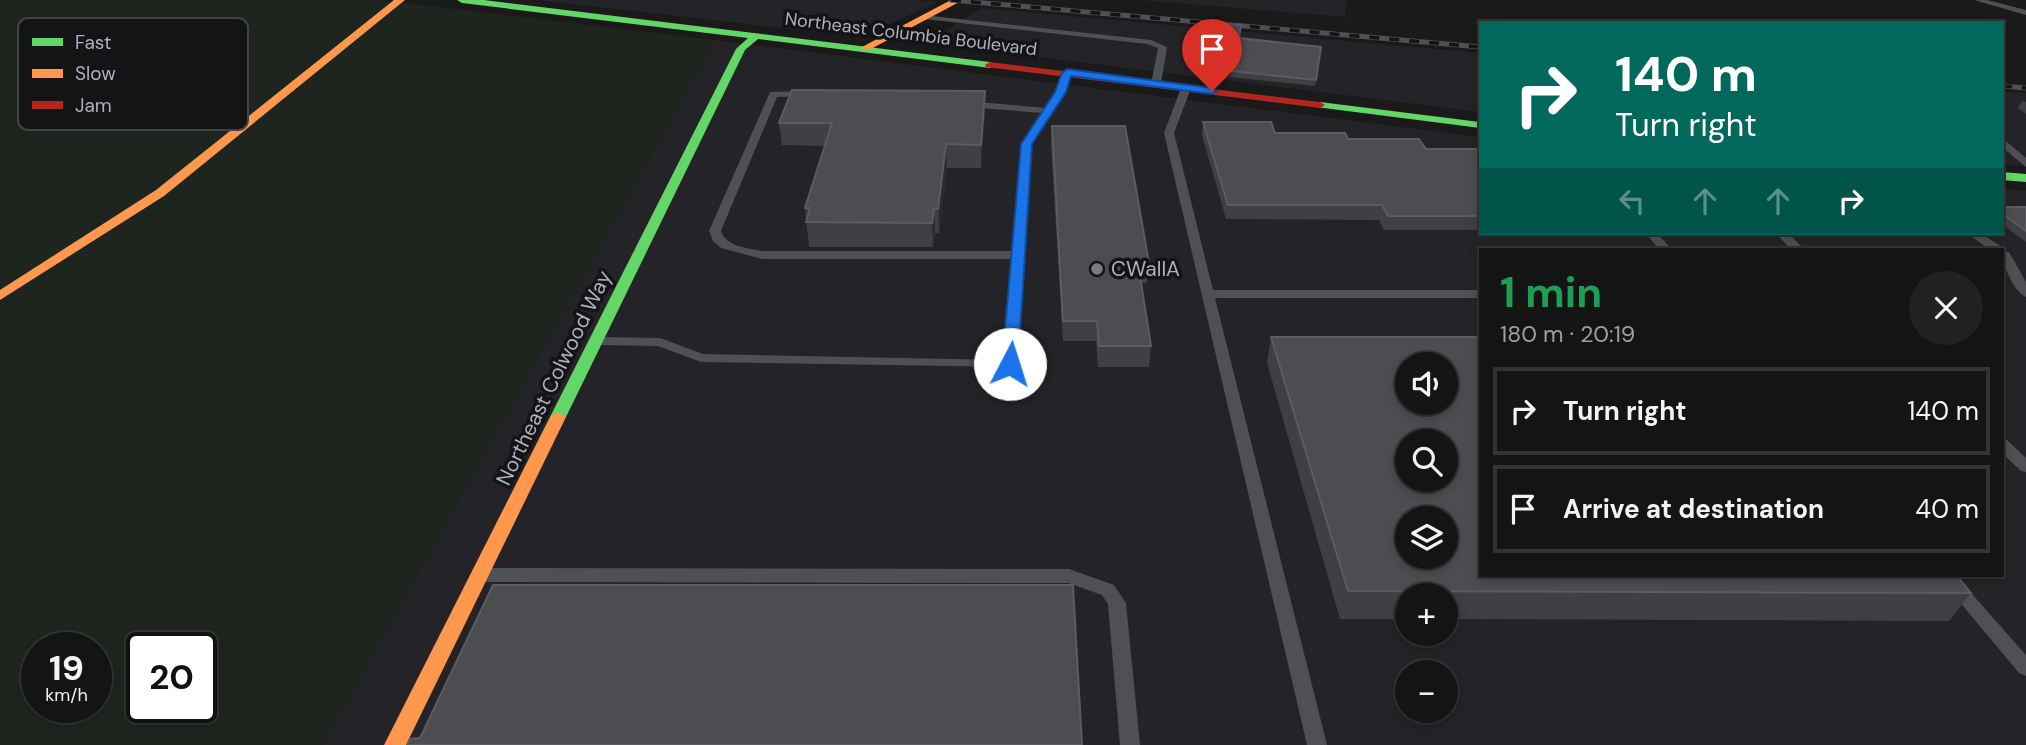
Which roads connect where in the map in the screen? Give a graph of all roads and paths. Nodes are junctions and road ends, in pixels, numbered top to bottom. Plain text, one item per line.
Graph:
1 (400, 0) edge
2 (462, 0) edge
3 (958, 0) edge
4 (1978, 0) edge
5 (2026, 13) edge
6 (925, 17) junction
7 (757, 35) junction
8 (865, 48) junction
9 (1067, 73) junction
10 (1156, 84) junction
11 (1186, 88) junction
12 (826, 95) edge
13 (961, 104) edge
14 (1048, 111) junction
15 (248, 122) edge
16 (1479, 125) edge
17 (238, 130) edge
18 (2004, 143) edge
19 (2026, 164) edge
20 (2004, 176) edge
21 (2026, 178) edge
22 (1783, 235) edge
23 (1976, 235) edge
24 (1797, 248) edge
25 (1995, 248) edge
26 (2004, 254) edge
27 (1019, 255) junction
28 (2004, 256) edge
29 (2026, 267) edge
30 (2026, 293) edge
31 (1208, 294) junction
32 (1479, 294) edge
33 (0, 296) edge
34 (596, 341) junction
35 (2004, 446) edge
36 (2026, 467) edge
37 (480, 575) junction
38 (1947, 577) edge
39 (2026, 668) edge
40 (395, 745) edge
41 (1130, 745) edge
42 (1317, 745) edge

1 - 15 main road
2 - 7 main road, Northeast Columbia Boulevard
3 - 6 main road
4 - 5 lane
6 - 8 main road
6 - 10 lane
7 - 8 main road, Northeast Columbia Boulevard
7 - 34 main road, Northeast Colwood Way
8 - 9 main road, Northeast Columbia Boulevard
9 - 10 main road, Northeast Columbia Boulevard
9 - 14 lane
10 - 11 main road, Northeast Columbia Boulevard
11 - 16 main road, Northeast Columbia Boulevard
11 - 31 lane
12 - 27 lane
13 - 14 lane
14 - 27 lane
17 - 33 main road
18 - 19 lane
20 - 21 main road
22 - 24 lane
23 - 25 lane
26 - 29 lane
27 - 34 lane
28 - 30 lane
31 - 32 lane
31 - 42 lane
34 - 37 main road, Northeast Colwood Way
35 - 36 lane
37 - 40 main road, Northeast Colwood Way
37 - 41 lane
38 - 39 lane

